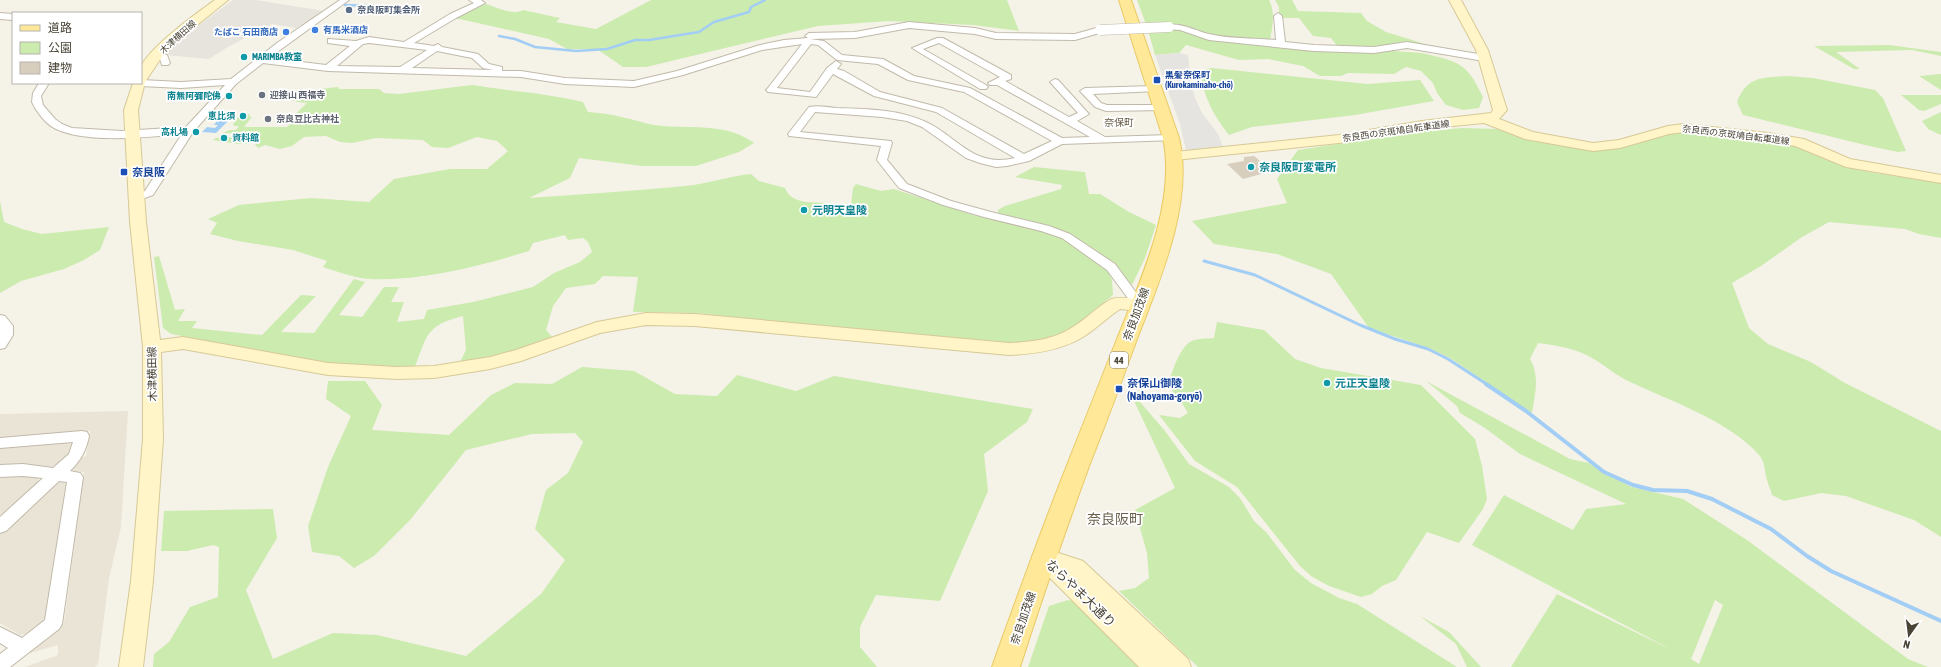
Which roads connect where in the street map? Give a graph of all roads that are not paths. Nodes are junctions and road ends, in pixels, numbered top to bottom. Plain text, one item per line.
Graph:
1 (222, 0) edge
2 (345, 0) edge
3 (473, 0) edge
4 (483, 0) edge
5 (490, 0) edge
6 (1125, 0) edge
7 (1455, 0) edge
8 (0, 16) edge
9 (1278, 16) dead end
10 (12, 17) edge
11 (331, 41) dead end
12 (809, 41) junction
13 (443, 43) dead end
14 (784, 43) junction
15 (1281, 43) junction
16 (357, 44) junction
17 (407, 44) junction
18 (435, 48) junction
19 (840, 58) junction
20 (1484, 58) junction
21 (260, 60) junction
22 (328, 68) junction
23 (402, 70) junction
24 (830, 70) junction
25 (512, 74) junction
26 (142, 78) edge
27 (997, 81) junction
28 (233, 82) junction
29 (1055, 82) dead end
30 (142, 83) edge
31 (43, 84) edge
32 (140, 84) edge
33 (983, 86) junction
34 (1154, 89) junction
35 (967, 90) junction
36 (1161, 108) junction
37 (1485, 120) junction
38 (1069, 121) junction
39 (189, 130) junction
40 (133, 134) junction
41 (1060, 141) junction
42 (1105, 141) junction
43 (1173, 147) junction
44 (1025, 158) junction
45 (1941, 179) edge
46 (136, 198) junction
47 (1140, 306) junction
48 (0, 319) edge
49 (0, 345) edge
50 (152, 347) junction
51 (0, 443) edge
52 (0, 471) edge
53 (57, 474) junction
54 (0, 527) edge
55 (1043, 558) junction
56 (0, 634) edge
57 (22, 647) junction
58 (0, 664) edge
59 (131, 667) edge
60 (1006, 667) edge
61 (1156, 667) edge
62 (1179, 667) edge

1 - 26 main road, 木津横田線
2 - 21 street
3 - 17 street
4 - 5 street
6 - 34 main road, 奈良加茂線 / 44
7 - 20 main road
8 - 10 street
9 - 15 street
11 - 16 street
12 - 14 street
12 - 19 street
12 - 24 street
13 - 18 street
14 - 15 street, bridge
14 - 25 street
15 - 20 street
16 - 17 street
16 - 22 street
17 - 18 street
18 - 23 street
18 - 25 street
19 - 24 street
19 - 35 street
20 - 37 main road
21 - 22 street
21 - 28 street
22 - 23 street
23 - 25 street
24 - 44 street
27 - 33 street
27 - 33 street
27 - 38 street
28 - 30 street
28 - 39 street
29 - 38 street
31 - 40 street
32 - 40 main road, 木津横田線
33 - 35 street
34 - 36 main road, 奈良加茂線 / 44
34 - 36 street
35 - 41 street
36 - 43 main road, 奈良加茂線 / 44
37 - 43 main road, 奈良西の京斑鳩自転車道線
37 - 45 main road, 奈良西の京斑鳩自転車道線
38 - 42 street
39 - 40 street
39 - 46 street
40 - 46 main road, 木津横田線
41 - 42 street
41 - 44 street
42 - 43 street
43 - 47 main road, 奈良加茂線 / 44
44 - 47 street
46 - 50 main road, 木津横田線
47 - 50 main road
47 - 55 main road, 奈良加茂線 / 44
48 - 49 street
50 - 59 main road, 木津横田線
51 - 53 street
52 - 53 street
53 - 54 street
53 - 57 street
55 - 60 main road, 奈良加茂線 / 44
55 - 61 main road, ならやま大通り
55 - 62 main road, ならやま大通り
56 - 57 street
57 - 58 street

